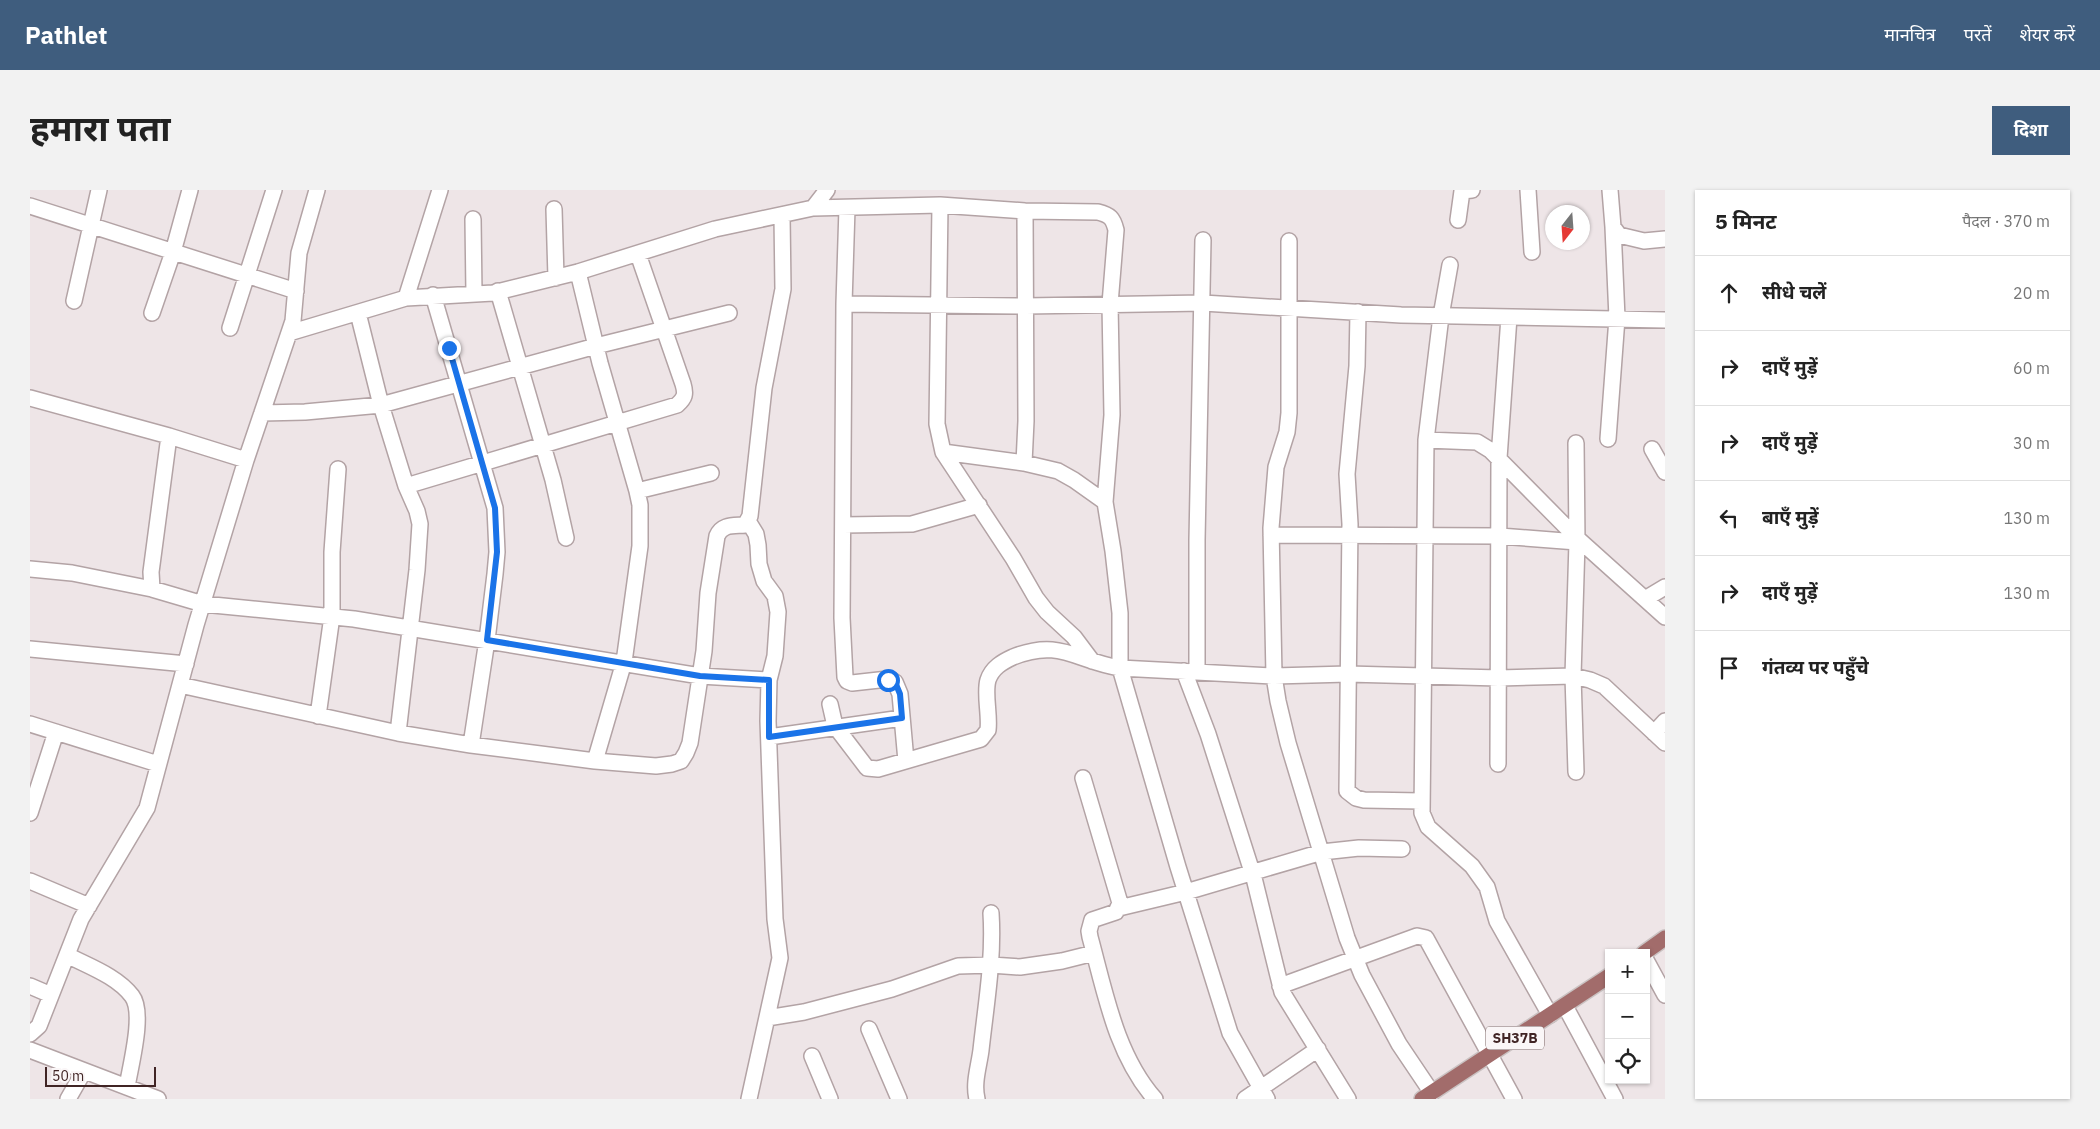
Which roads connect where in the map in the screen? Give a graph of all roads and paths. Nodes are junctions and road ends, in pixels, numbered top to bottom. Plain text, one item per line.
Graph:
1 (99, 190) edge
2 (190, 190) edge
3 (274, 190) edge
4 (317, 190) edge
5 (440, 190) edge
6 (827, 190) edge
7 (1472, 190) edge
8 (1528, 190) edge
9 (1610, 190) edge
10 (940, 205) junction
11 (30, 206) edge
12 (812, 208) junction
13 (847, 208) junction
14 (554, 209) dead end
15 (1025, 211) junction
16 (782, 216) junction
17 (473, 219) dead end
18 (1458, 220) dead end
19 (91, 226) junction
20 (1613, 227) junction
21 (1665, 239) edge
22 (1203, 240) dead end
23 (1288, 241) dead end
24 (172, 252) junction
25 (1532, 252) dead end
26 (638, 254) junction
27 (1450, 265) dead end
28 (578, 272) junction
29 (247, 276) junction
30 (556, 278) junction
31 (296, 291) junction
32 (498, 291) junction
33 (474, 294) junction
34 (433, 295) junction
35 (406, 298) junction
36 (74, 301) dead end
37 (1202, 303) junction
38 (844, 304) junction
39 (1110, 304) junction
40 (938, 305) junction
41 (1026, 306) junction
42 (1289, 308) junction
43 (1358, 312) junction
44 (152, 313) dead end
45 (358, 313) junction
46 (729, 313) dead end
47 (1441, 316) junction
48 (1509, 317) junction
49 (1617, 318) junction
50 (1665, 320) edge
51 (230, 328) dead end
52 (664, 330) junction
53 (289, 333) junction
54 (596, 346) junction
55 (520, 367) junction
56 (459, 383) junction
57 (30, 398) edge
58 (381, 405) junction
59 (262, 413) junction
60 (618, 423) junction
61 (169, 436) junction
62 (1608, 439) dead end
63 (1426, 440) junction
64 (1576, 443) dead end
65 (542, 445) junction
66 (1652, 449) dead end
67 (943, 452) junction
68 (1499, 458) junction
69 (246, 460) junction
70 (483, 462) junction
71 (1024, 463) junction
72 (338, 469) dead end
73 (711, 472) dead end
74 (1665, 472) edge
75 (406, 486) junction
76 (638, 491) junction
77 (1105, 502) junction
78 (979, 505) junction
79 (748, 521) junction
80 (843, 526) junction
81 (1271, 535) junction
82 (1424, 535) junction
83 (1350, 536) junction
84 (1500, 536) junction
85 (566, 538) dead end
86 (1577, 540) junction
87 (30, 569) edge
88 (1665, 587) edge
89 (152, 589) junction
90 (1645, 599) junction
91 (202, 604) junction
92 (332, 616) junction
93 (1665, 617) edge
94 (410, 626) junction
95 (487, 640) junction
96 (30, 649) edge
97 (624, 662) junction
98 (1093, 662) junction
99 (186, 664) junction
100 (1120, 668) junction
101 (1191, 671) junction
102 (1348, 674) junction
103 (1422, 675) junction
104 (700, 676) junction
105 (1274, 676) junction
106 (1573, 676) junction
107 (1499, 678) junction
108 (769, 680) junction
109 (180, 685) junction
110 (830, 704) dead end
111 (318, 716) junction
112 (902, 718) junction
113 (1665, 721) edge
114 (30, 724) edge
115 (835, 726) junction
116 (56, 732) junction
117 (398, 733) junction
118 (769, 737) junction
119 (1660, 738) edge
120 (471, 745) junction
121 (595, 761) junction
122 (906, 761) junction
123 (158, 764) junction
124 (1498, 764) dead end
125 (1576, 772) dead end
126 (1083, 778) dead end
127 (1421, 801) junction
128 (30, 813) edge
129 (1402, 848) dead end
130 (1322, 852) junction
131 (1252, 871) junction
132 (30, 881) edge
133 (1186, 892) junction
134 (89, 906) junction
135 (1119, 908) junction
136 (991, 913) dead end
137 (1665, 938) edge
138 (1650, 949) edge
139 (1094, 953) junction
140 (67, 955) junction
141 (1356, 960) junction
142 (990, 965) junction
143 (1650, 967) edge
144 (1605, 979) edge
145 (30, 986) edge
146 (1280, 986) junction
147 (51, 995) junction
148 (1665, 995) edge
149 (1565, 1006) junction
150 (1550, 1015) junction
151 (767, 1018) junction
152 (869, 1029) dead end
153 (30, 1034) edge
154 (1318, 1049) junction
155 (30, 1050) edge
156 (1489, 1055) junction
157 (812, 1056) dead end
158 (84, 1071) junction
159 (127, 1087) junction
160 (1264, 1094) edge
161 (1427, 1096) edge
162 (68, 1099) edge
163 (158, 1099) edge
164 (749, 1099) edge
165 (830, 1099) edge
166 (898, 1099) edge
167 (977, 1099) edge
168 (1154, 1099) edge
169 (1245, 1099) edge
170 (1348, 1099) edge
171 (1514, 1099) edge
172 (1615, 1099) edge

1 - 19 street
2 - 24 street
3 - 29 street
4 - 31 street
5 - 35 street
6 - 12 street
7 - 18 street
8 - 25 street
9 - 20 street
10 - 13 street
10 - 15 street
10 - 40 street
11 - 19 street
12 - 13 street
12 - 16 street
13 - 38 street
14 - 30 street
15 - 39 street
15 - 41 street
16 - 26 street
16 - 79 street
17 - 33 street
19 - 24 street
19 - 36 street
20 - 21 street
20 - 49 street
22 - 37 street
23 - 42 street
24 - 29 street
24 - 44 street
26 - 28 street
26 - 52 street
27 - 47 street
28 - 30 street
28 - 54 street
29 - 31 street
29 - 51 street
30 - 32 street
31 - 53 street
32 - 33 street
32 - 55 street
33 - 34 street
34 - 35 street
34 - 56 street
35 - 45 street
37 - 39 street
37 - 42 street
37 - 101 street
38 - 40 street
38 - 80 street
39 - 41 street
39 - 77 street
40 - 41 street
40 - 67 street
41 - 71 street
42 - 43 street
42 - 81 street
43 - 47 street
43 - 83 street
45 - 53 street
45 - 58 street
46 - 52 street
47 - 48 street
47 - 63 street
48 - 49 street
48 - 68 street
49 - 50 street
49 - 62 street
52 - 54 street
52 - 60 street
53 - 59 street
54 - 55 street
54 - 60 street
55 - 56 street
55 - 65 street
56 - 58 street
56 - 70 street
57 - 61 street
58 - 59 street
58 - 75 street
59 - 69 street
60 - 65 street
60 - 76 street
61 - 69 street
61 - 89 street
63 - 68 street
63 - 82 street
64 - 86 street
65 - 70 street
65 - 85 street
66 - 74 street
67 - 71 street
67 - 78 street
68 - 84 street
68 - 86 street
69 - 91 street
70 - 75 street
70 - 95 street
71 - 77 street
72 - 92 street
73 - 76 street
75 - 94 street
76 - 97 street
77 - 100 street
78 - 80 street
78 - 98 street
79 - 104 street
79 - 108 street
80 - 112 street
81 - 83 street
81 - 105 street
82 - 83 street
82 - 84 street
82 - 103 street
83 - 102 street
84 - 86 street
84 - 107 street
86 - 90 street
86 - 106 street
87 - 89 street
88 - 90 street
89 - 91 street
90 - 93 street
91 - 92 street
91 - 99 street
92 - 94 street
92 - 111 street
94 - 95 street
94 - 117 street
95 - 97 street
95 - 120 street
96 - 99 street
97 - 104 street
97 - 121 street
98 - 100 street
98 - 122 street
99 - 109 street
100 - 101 street
100 - 133 street
101 - 105 street
101 - 131 street
102 - 103 street
102 - 105 street
102 - 127 street
103 - 107 street
103 - 127 street
104 - 108 street
104 - 121 street
105 - 130 street
106 - 107 street
106 - 119 street
106 - 125 street
107 - 124 street
108 - 118 street
109 - 111 street
109 - 123 street
110 - 115 street
111 - 117 street
112 - 115 street
112 - 122 street
113 - 119 street
114 - 116 street
115 - 118 street
115 - 122 street
116 - 123 street
116 - 128 street
117 - 120 street
118 - 151 street
120 - 121 street
123 - 134 street
126 - 135 street
127 - 150 street
129 - 130 street
130 - 131 street
130 - 141 street
131 - 133 street
131 - 146 street
132 - 134 street
133 - 135 street
133 - 160 street
134 - 140 street
135 - 139 street
136 - 142 street
137 - 138 main road
139 - 142 street
139 - 168 street
140 - 147 street
140 - 159 street
141 - 146 street
141 - 156 street
141 - 161 street
142 - 151 street
142 - 167 street
143 - 148 street
144 - 149 main road, SH37B
145 - 147 street
146 - 154 street
147 - 153 street
149 - 150 main road, SH37B
149 - 172 street
150 - 156 main road, SH37B
151 - 164 street
152 - 166 street
154 - 160 street
154 - 170 street
155 - 158 street
156 - 161 main road, SH37B
156 - 171 street
157 - 165 street
158 - 159 street
158 - 162 street
159 - 163 street
160 - 169 street

